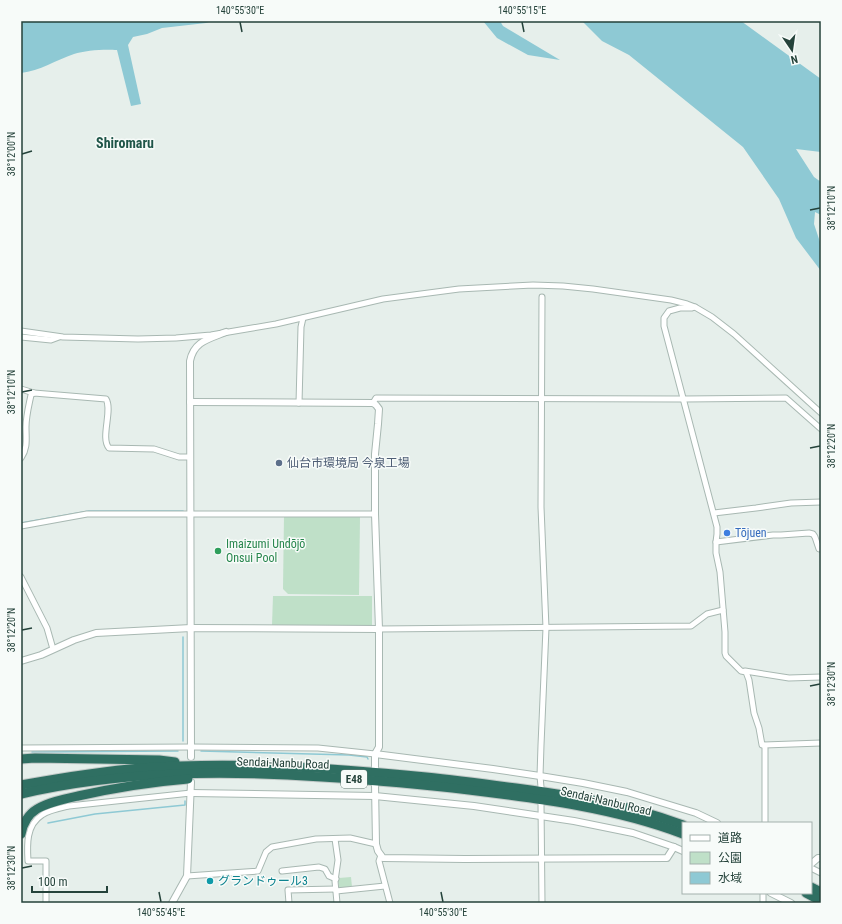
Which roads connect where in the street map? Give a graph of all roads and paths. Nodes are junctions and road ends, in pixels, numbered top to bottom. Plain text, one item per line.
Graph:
1 (542, 297) dead end
2 (695, 307) junction
3 (304, 318) junction
4 (21, 331) edge
5 (226, 332) junction
6 (21, 337) edge
7 (61, 337) junction
8 (21, 389) edge
9 (34, 393) junction
10 (541, 398) junction
11 (684, 399) junction
12 (190, 402) junction
13 (299, 403) junction
14 (373, 403) junction
15 (821, 412) edge
16 (821, 429) edge
17 (188, 457) junction
18 (21, 458) edge
19 (821, 502) edge
20 (714, 513) junction
21 (375, 514) junction
22 (190, 515) junction
23 (21, 526) edge
24 (716, 542) junction
25 (821, 549) edge
26 (21, 577) edge
27 (723, 610) junction
28 (191, 628) junction
29 (546, 628) junction
30 (379, 629) junction
31 (53, 649) junction
32 (21, 661) edge
33 (741, 671) junction
34 (821, 678) edge
35 (764, 744) junction
36 (821, 744) edge
37 (191, 747) junction
38 (21, 748) edge
39 (375, 754) junction
40 (191, 758) dead end
41 (21, 759) edge
42 (207, 765) junction
43 (375, 768) dead end
44 (273, 774) junction
45 (540, 776) junction
46 (191, 782) dead end
47 (21, 785) edge
48 (375, 785) dead end
49 (541, 787) dead end
50 (191, 793) junction
51 (21, 794) edge
52 (375, 796) junction
53 (541, 804) dead end
54 (542, 816) junction
55 (715, 822) edge
56 (766, 822) edge
57 (682, 825) edge
58 (21, 834) edge
59 (682, 834) edge
60 (335, 839) junction
61 (376, 844) junction
62 (674, 847) junction
63 (682, 851) edge
64 (381, 855) junction
65 (542, 858) junction
66 (821, 858) edge
67 (812, 863) edge
68 (282, 870) dead end
69 (188, 876) junction
70 (336, 879) junction
71 (385, 886) junction
72 (812, 888) edge
73 (336, 890) junction
74 (821, 892) edge
75 (773, 894) edge
76 (808, 894) edge
77 (821, 901) edge
78 (46, 903) edge
79 (172, 903) edge
80 (289, 903) edge
81 (337, 903) edge
82 (390, 903) edge
83 (542, 903) edge
84 (791, 903) edge

1 - 10 street
2 - 3 street
2 - 11 street
2 - 15 street
3 - 5 street
3 - 13 street
4 - 7 street
5 - 7 street
5 - 12 street
6 - 7 street
8 - 9 street
9 - 17 street
9 - 18 street
10 - 11 street
10 - 14 street
10 - 29 street
11 - 16 street
11 - 20 street
12 - 13 street
12 - 17 street
13 - 14 street
14 - 21 street
17 - 22 street
19 - 20 street
20 - 24 street
21 - 22 street
21 - 30 street
22 - 23 street
22 - 28 street
24 - 25 street
24 - 27 street
26 - 31 street
27 - 29 street
27 - 33 street
28 - 30 street
28 - 31 street
28 - 37 street
29 - 30 street
29 - 45 street
30 - 39 street
31 - 32 street
33 - 34 street
33 - 35 street
35 - 36 street
35 - 56 street
37 - 38 street
37 - 39 street
37 - 40 street
39 - 43 street
39 - 45 street
41 - 42 highway
42 - 47 highway, Sendai-Nanbu Road / E48
42 - 57 highway, Sendai-Nanbu Road / E48
44 - 51 highway, Sendai-Nanbu Road / E48
44 - 58 highway
44 - 59 highway, Sendai-Nanbu Road / E48
45 - 49 street
45 - 55 street
46 - 50 street
48 - 52 street
50 - 52 street
50 - 69 street
50 - 78 street
52 - 54 street
52 - 61 street
53 - 54 street
54 - 62 street
54 - 65 street
60 - 61 street
60 - 69 street
60 - 70 street
61 - 64 street
62 - 63 street
62 - 65 street
64 - 65 street
64 - 71 street
65 - 83 street
66 - 67 street
68 - 70 street
69 - 79 street
70 - 73 street
71 - 73 street
71 - 82 street
72 - 74 highway
73 - 80 street
73 - 81 street
75 - 84 street
76 - 77 highway

